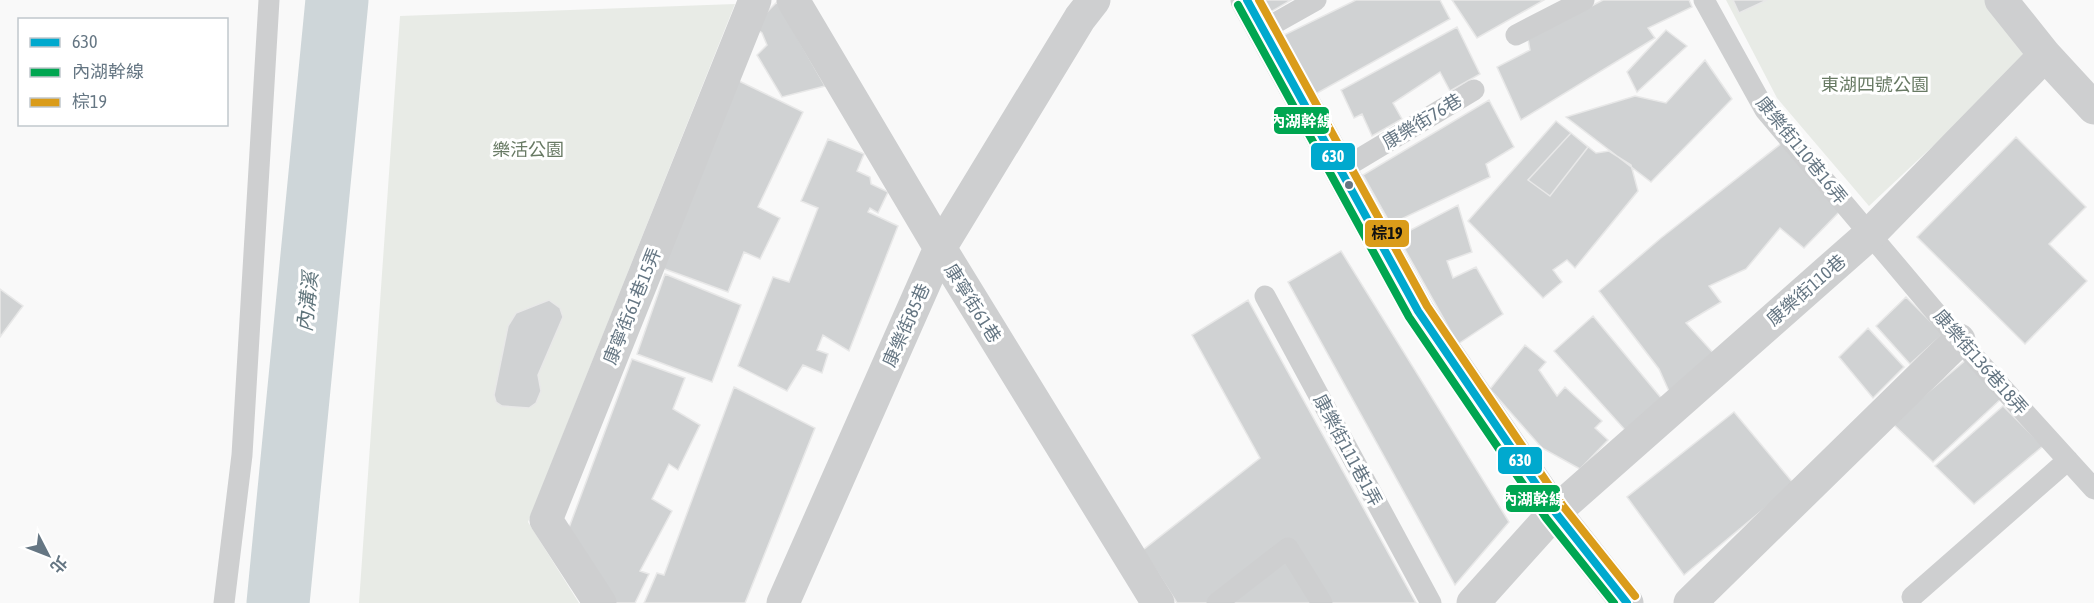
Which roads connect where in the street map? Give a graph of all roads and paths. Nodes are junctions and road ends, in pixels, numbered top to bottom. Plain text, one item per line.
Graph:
1 (269, 0) edge
2 (754, 0) edge
3 (793, 0) edge
4 (1094, 0) edge
5 (1246, 0) edge
6 (1316, 0) edge
7 (1584, 0) edge
8 (1704, 0) edge
9 (2001, 0) edge
10 (1263, 30) junction
11 (1516, 34) dead end
12 (2045, 55) junction
13 (1474, 90) dead end
14 (2094, 108) edge
15 (1339, 171) junction
16 (1870, 234) junction
17 (940, 248) junction
18 (1265, 296) dead end
19 (1959, 339) junction
20 (2068, 460) junction
21 (2094, 489) edge
22 (1555, 512) junction
23 (1912, 597) dead end
24 (1156, 602) edge
25 (224, 603) edge
26 (600, 603) edge
27 (783, 603) edge
28 (1217, 603) edge
29 (1322, 603) edge
30 (1431, 603) edge
31 (1473, 603) edge
32 (1627, 603) edge
33 (1690, 603) edge

1 - 25 lane
2 - 26 street, 康寧街61巷15弄
3 - 17 street, 康寧街61巷
4 - 17 street, 康樂街85巷
5 - 10 street
6 - 10 lane
7 - 11 lane
8 - 16 lane, 康樂街110巷16弄
9 - 12 street
10 - 15 street
12 - 14 street
12 - 16 street, 康樂街110巷
13 - 15 lane, 康樂街76巷
15 - 22 street
16 - 19 lane, 康樂街136巷18弄
16 - 22 street, 康樂街110巷
17 - 24 street, 康寧街61巷
17 - 27 street, 康樂街85巷
18 - 30 lane, 康樂街111巷1弄
19 - 20 lane, 康樂街136巷18弄
19 - 33 street
20 - 21 lane, 康樂街136巷18弄
20 - 23 lane
22 - 31 street, 康樂街110巷
22 - 32 street
28 - 29 lane

